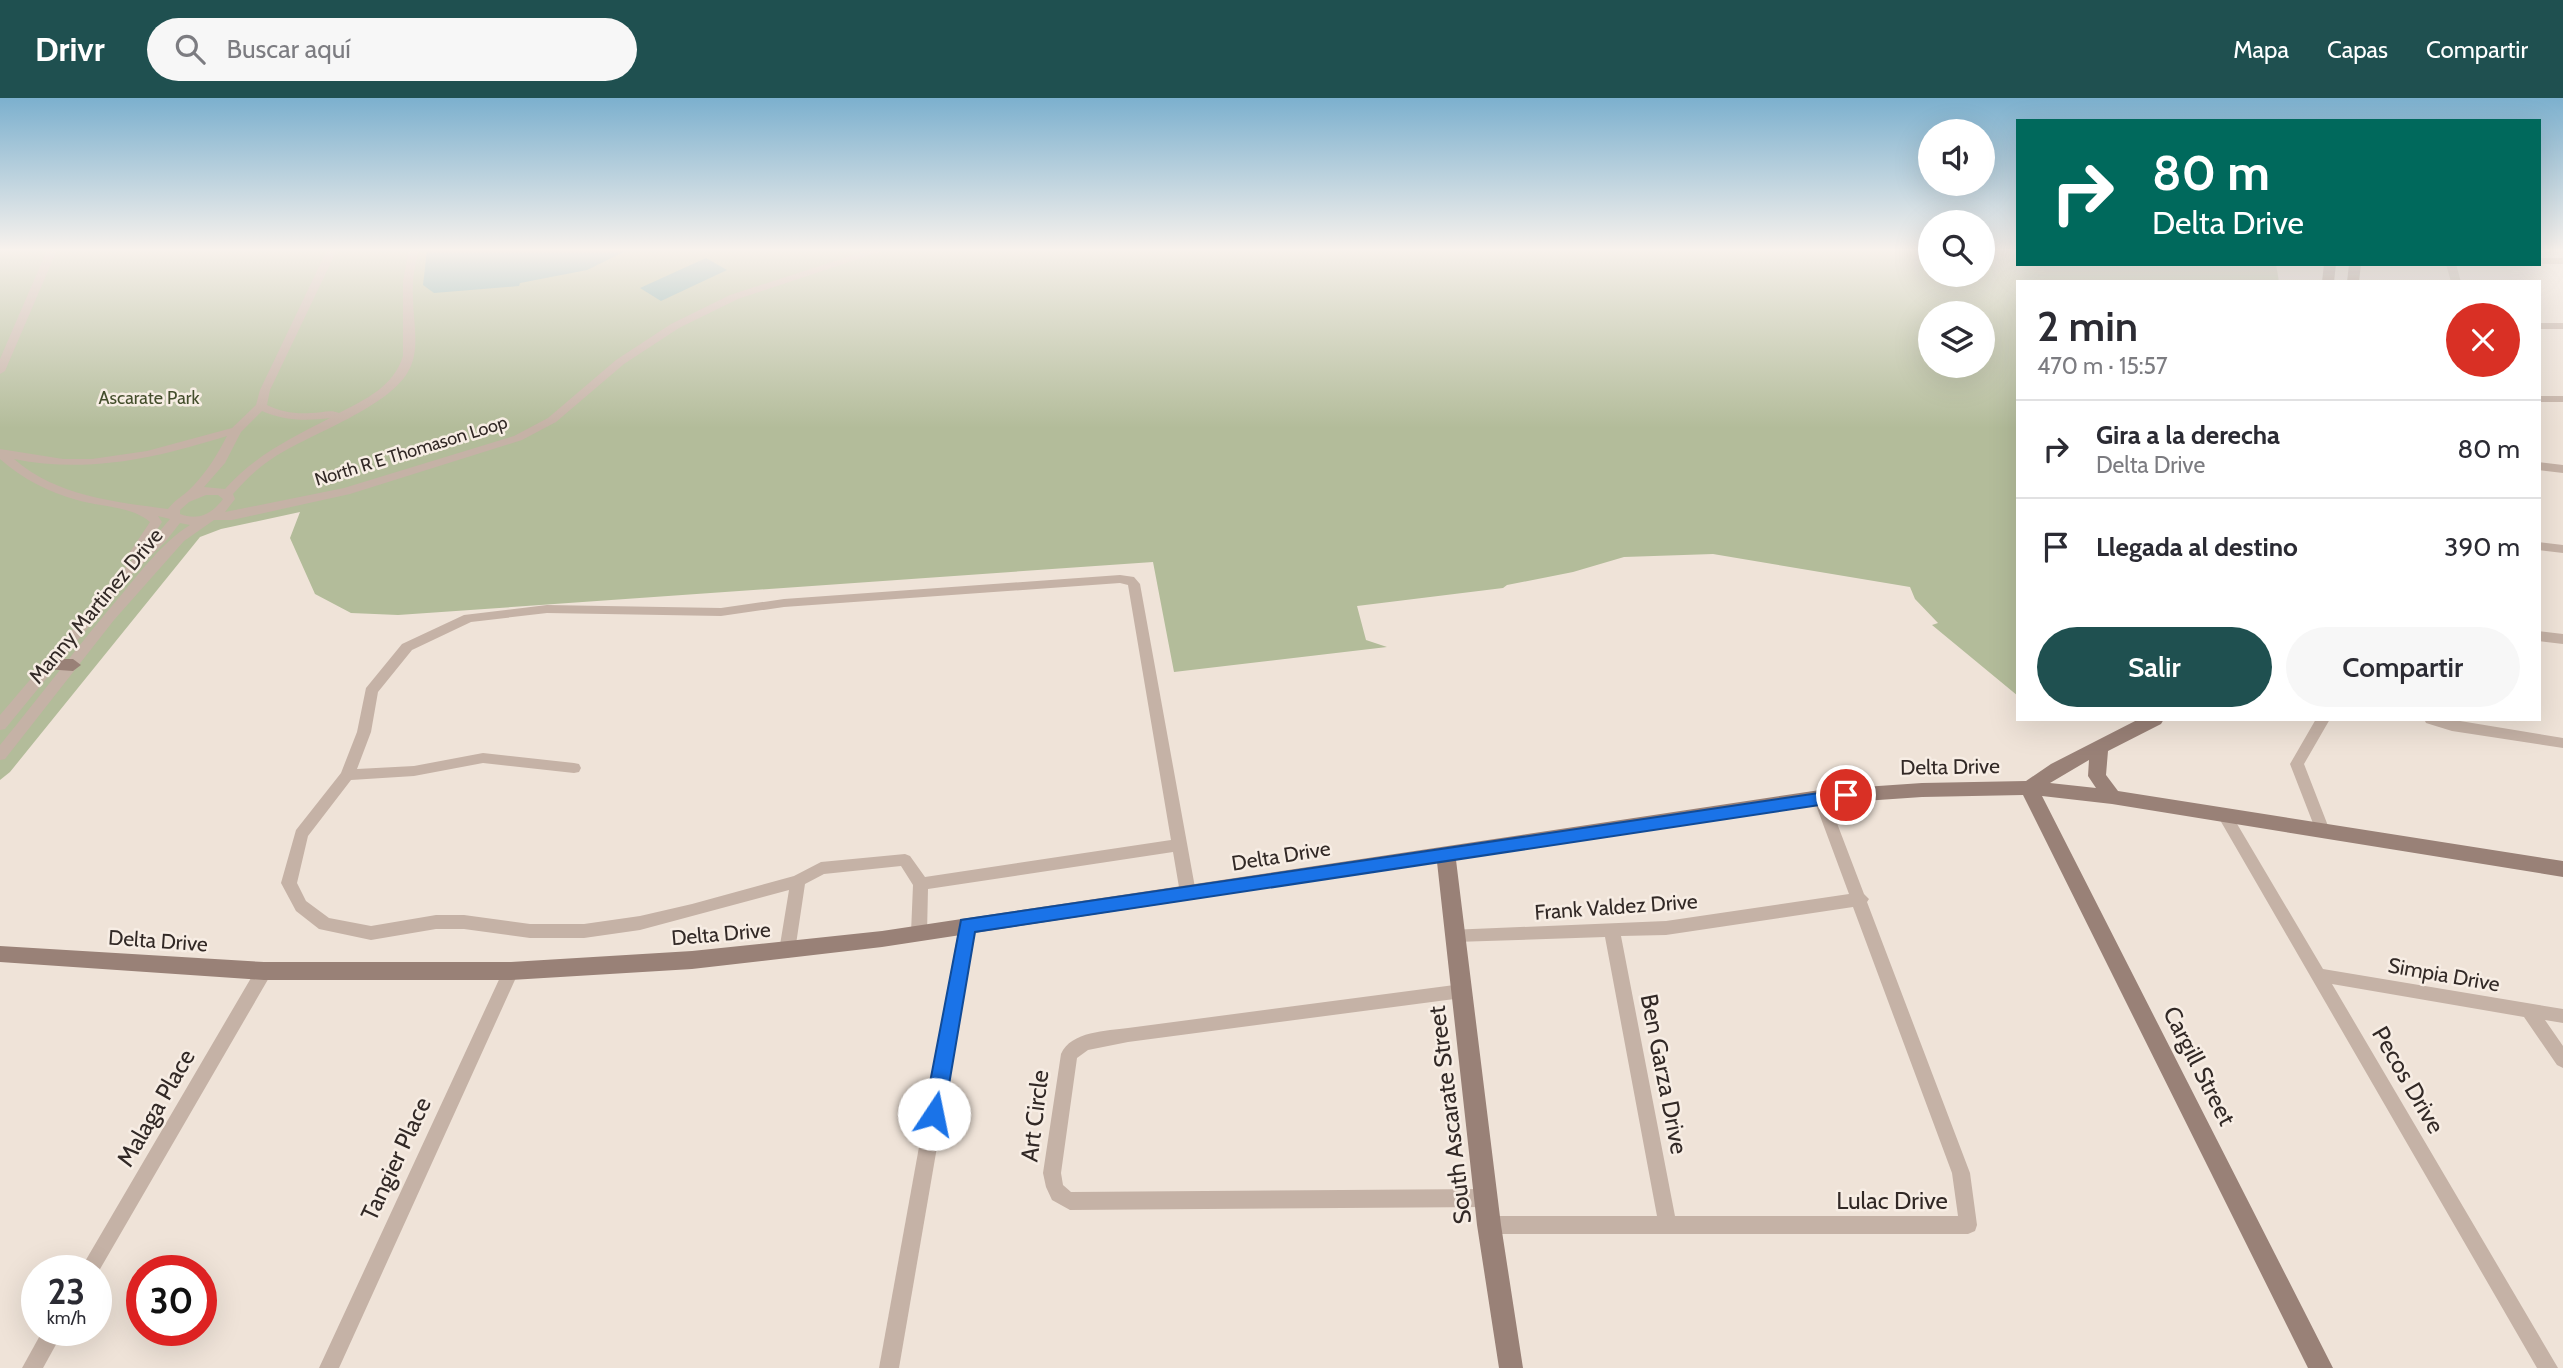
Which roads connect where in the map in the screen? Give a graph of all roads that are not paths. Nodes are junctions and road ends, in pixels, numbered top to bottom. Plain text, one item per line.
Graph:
1 (26, 309) edge
2 (304, 309) edge
3 (406, 309) edge
4 (708, 309) edge
5 (2541, 326) edge
6 (2563, 326) edge
7 (0, 371) edge
8 (2541, 399) edge
9 (2563, 399) edge
10 (261, 406) junction
11 (350, 410) junction
12 (236, 430) junction
13 (0, 453) edge
14 (2541, 466) edge
15 (2563, 469) edge
16 (191, 495) junction
17 (228, 497) junction
18 (279, 504) junction
19 (132, 508) junction
20 (175, 516) junction
21 (232, 516) junction
22 (207, 518) junction
23 (177, 541) junction
24 (2541, 546) edge
25 (2563, 549) edge
26 (127, 572) junction
27 (2541, 636) edge
28 (2563, 639) edge
29 (51, 665) junction
30 (72, 665) junction
31 (2150, 721) edge
32 (2322, 721) edge
33 (2437, 721) edge
34 (0, 725) edge
35 (2563, 743) edge
36 (2099, 749) junction
37 (0, 755) edge
38 (574, 768) dead end
39 (347, 775) junction
40 (2029, 788) junction
41 (1820, 797) junction
42 (2112, 797) junction
43 (2225, 816) junction
44 (2323, 831) junction
45 (1179, 845) junction
46 (1446, 855) junction
47 (2563, 869) edge
48 (798, 881) junction
49 (921, 884) junction
50 (1188, 893) junction
51 (1861, 899) junction
52 (968, 926) junction
53 (1612, 931) junction
54 (919, 933) junction
55 (1455, 935) junction
56 (787, 951) junction
57 (0, 954) edge
58 (264, 971) junction
59 (511, 971) junction
60 (2318, 975) junction
61 (1462, 991) junction
62 (2529, 1011) junction
63 (2563, 1016) edge
64 (2563, 1060) edge
65 (1486, 1199) junction
66 (1489, 1225) junction
67 (1668, 1226) junction
68 (98, 1255) edge
69 (45, 1346) edge
70 (32, 1368) edge
71 (329, 1368) edge
72 (889, 1368) edge
73 (1511, 1368) edge
74 (2321, 1368) edge
75 (2548, 1368) edge

1 - 7 street
2 - 10 street
3 - 11 street
4 - 18 street, North R E Thomason Loop
5 - 6 street
8 - 9 street
10 - 11 street
10 - 12 street
11 - 17 street
12 - 13 street
12 - 16 street, Manny Martinez Drive
13 - 19 street
14 - 15 street
16 - 17 street, North R E Thomason Loop
16 - 20 street, Manny Martinez Drive
17 - 18 street, North R E Thomason Loop
17 - 22 street, Manny Martinez Drive
18 - 21 street, North R E Thomason Loop
19 - 20 street
19 - 26 street
20 - 22 street, North R E Thomason Loop
20 - 26 street, Manny Martinez Drive
21 - 22 street, North R E Thomason Loop
21 - 23 street
22 - 23 street, Manny Martinez Drive
23 - 30 street, Manny Martinez Drive
24 - 25 street
26 - 29 street, Manny Martinez Drive
27 - 28 street
29 - 30 main road
29 - 34 street, Manny Martinez Drive
30 - 37 street, Manny Martinez Drive
31 - 36 main road
32 - 44 street
33 - 35 street
36 - 40 main road
36 - 42 main road
38 - 39 street
39 - 45 street
39 - 48 street
40 - 41 main road, Delta Drive
40 - 42 main road, Delta Drive
40 - 74 main road, Cargill Street
41 - 46 main road, Delta Drive
41 - 51 street, Lulac Drive
42 - 43 main road, Delta Drive
43 - 44 main road, Delta Drive
43 - 60 street, Pecos Drive
44 - 47 main road, Delta Drive
45 - 49 street
45 - 50 street
46 - 50 main road, Delta Drive
46 - 55 main road, South Ascarate Street
48 - 49 street
48 - 56 street
49 - 54 street
50 - 52 main road, Delta Drive
51 - 53 street, Frank Valdez Drive
51 - 67 street, Lulac Drive
52 - 54 main road, Delta Drive
52 - 72 street
53 - 55 street, Frank Valdez Drive
53 - 67 street, Ben Garza Drive
54 - 56 main road, Delta Drive
55 - 61 main road, South Ascarate Street
56 - 59 main road, Delta Drive
57 - 58 main road, Delta Drive
58 - 59 main road, Delta Drive
58 - 68 street, Malaga Place
59 - 71 street, Tangier Place
60 - 62 street, Simpia Drive
60 - 75 street, Pecos Drive
61 - 65 main road, South Ascarate Street
61 - 65 street, Art Circle
62 - 63 street, Simpia Drive
62 - 64 street
65 - 66 main road, South Ascarate Street
66 - 67 street, Lulac Drive
66 - 73 main road, South Ascarate Street
69 - 70 street

